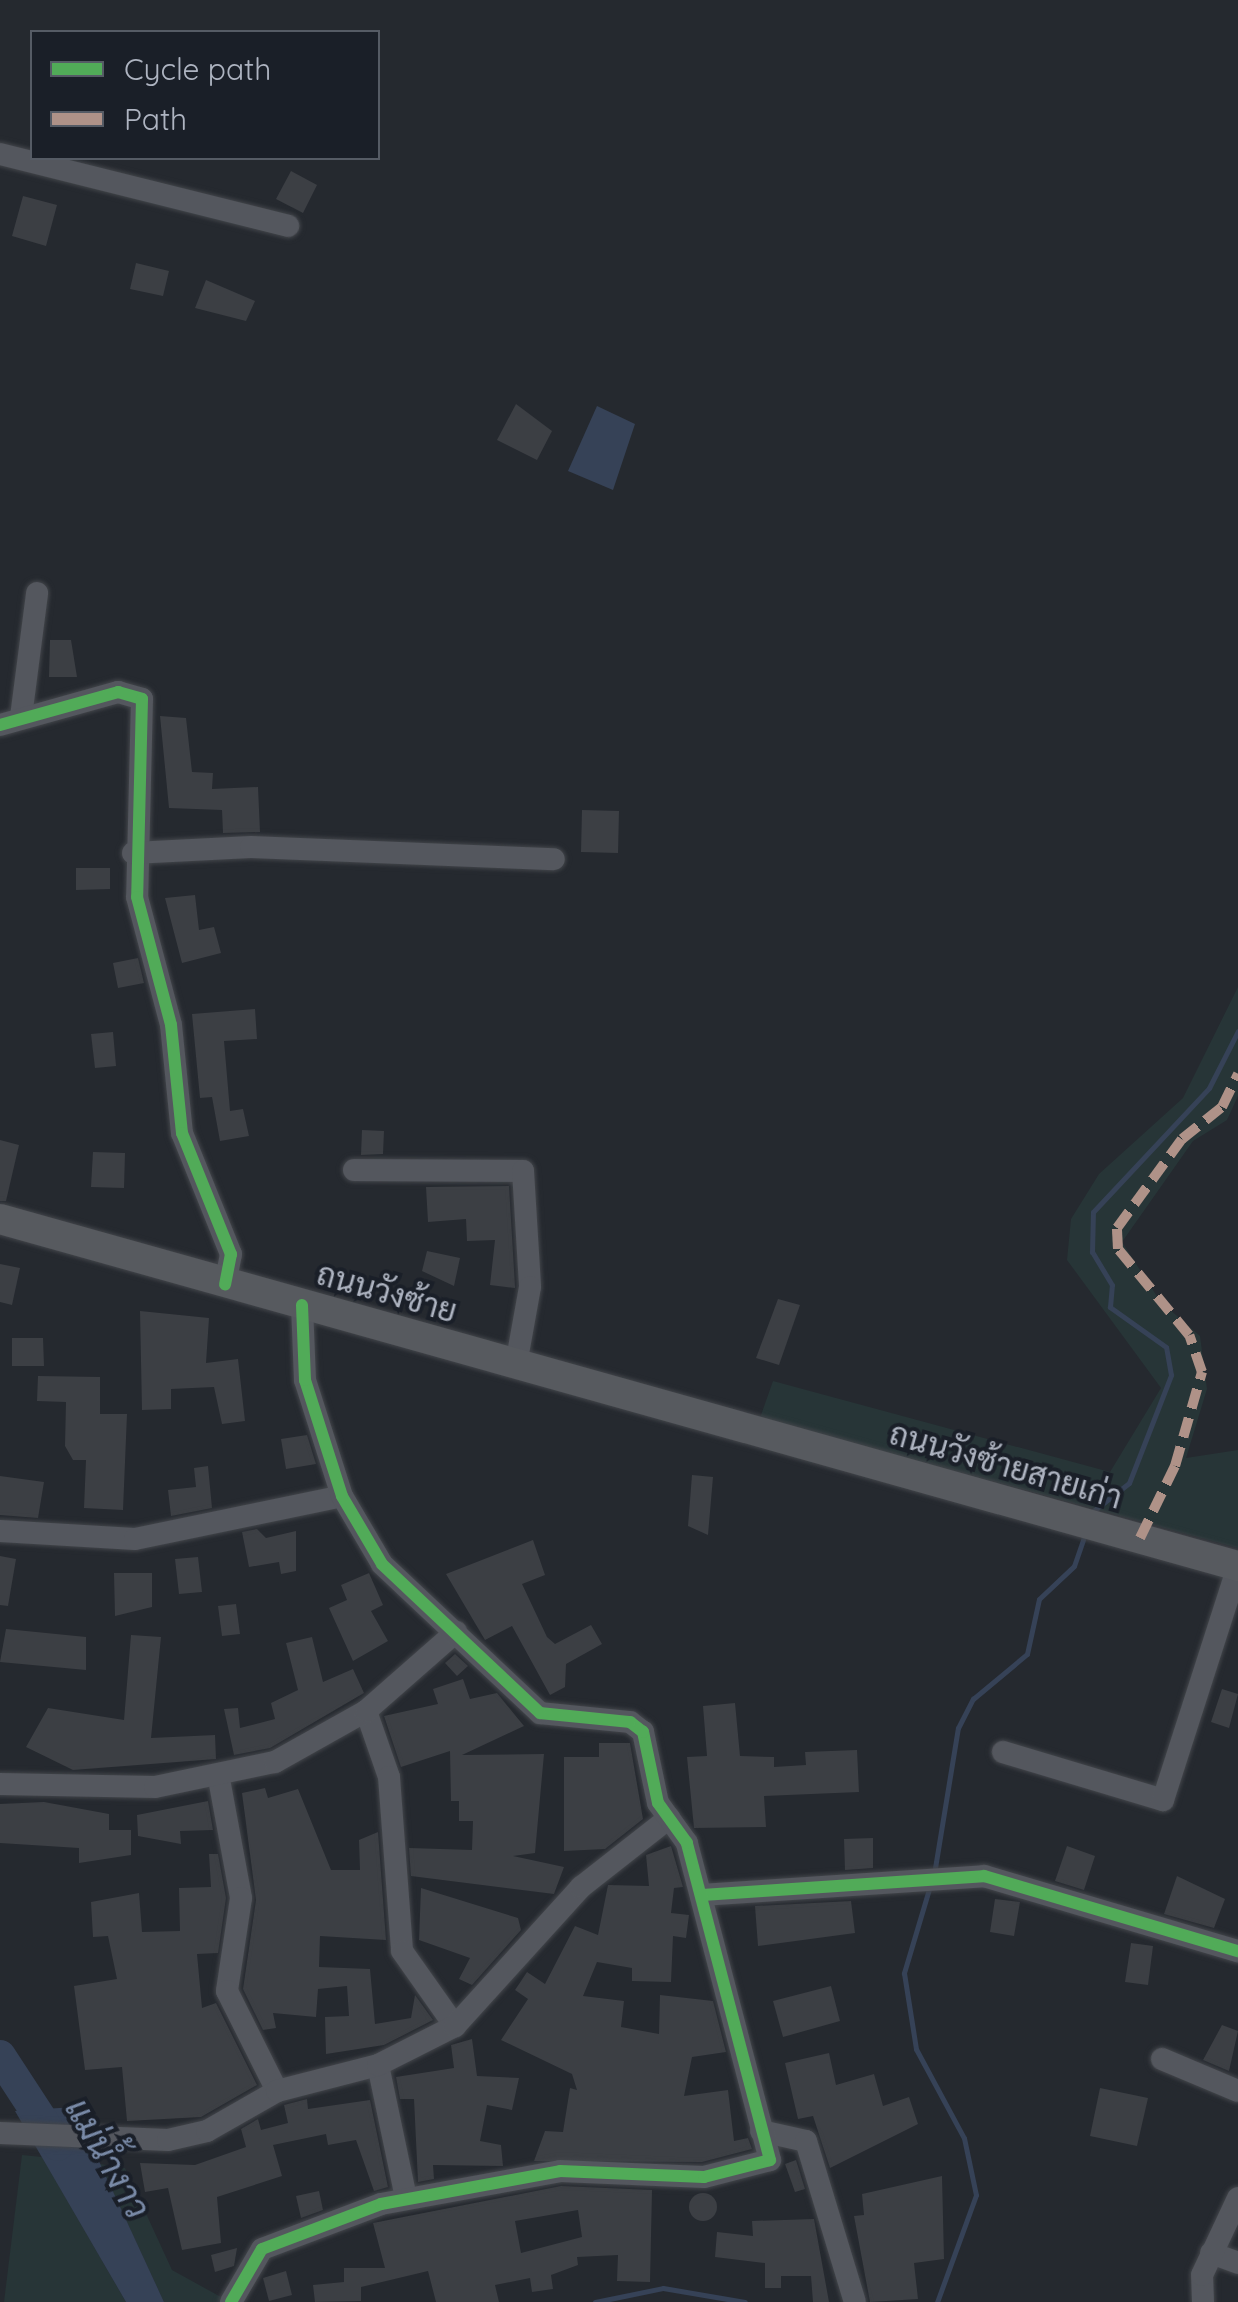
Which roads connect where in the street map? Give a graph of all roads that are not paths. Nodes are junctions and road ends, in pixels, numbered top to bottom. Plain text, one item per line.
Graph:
1 (0, 154) edge
2 (288, 226) dead end
3 (37, 592) dead end
4 (10, 721) edge
5 (132, 853) junction
6 (554, 859) dead end
7 (354, 1170) dead end
8 (0, 1219) edge
9 (225, 1284) junction
10 (302, 1305) junction
11 (516, 1364) junction
12 (755, 1431) joint
13 (342, 1496) junction
14 (0, 1531) edge
15 (1238, 1566) edge
16 (456, 1632) junction
17 (366, 1711) junction
18 (1003, 1752) dead end
19 (219, 1779) junction
20 (0, 1784) edge
21 (669, 1818) junction
22 (701, 1895) junction
23 (1238, 1952) edge
24 (455, 2026) junction
25 (1162, 2059) dead end
26 (378, 2066) junction
27 (277, 2091) junction
28 (1238, 2091) edge
29 (760, 2131) junction
30 (0, 2133) edge
31 (406, 2198) junction
32 (1238, 2198) edge
33 (1210, 2253) junction
34 (1238, 2263) edge
35 (232, 2302) edge
36 (855, 2302) edge
37 (1203, 2302) edge

1 - 2 street
3 - 4 street
4 - 5 street
5 - 6 street
5 - 9 street
7 - 11 street
8 - 9 main road, ถนนวังซ้าย
9 - 10 main road, ถนนวังซ้าย
10 - 11 main road, ถนนวังซ้าย
10 - 13 street
11 - 12 main road, ถนนวังซ้าย
12 - 15 main road, ถนนวังซ้ายสายเก่า
13 - 14 street
13 - 16 street
15 - 18 street
16 - 17 street
16 - 21 street
17 - 19 street
17 - 24 street
19 - 20 street
19 - 27 street
21 - 22 street
21 - 24 street
22 - 23 street
22 - 29 street
24 - 26 street
25 - 28 street
26 - 27 street
26 - 31 street
27 - 30 street
29 - 31 street
29 - 36 street
31 - 35 street
32 - 33 street
33 - 34 street
33 - 37 street

